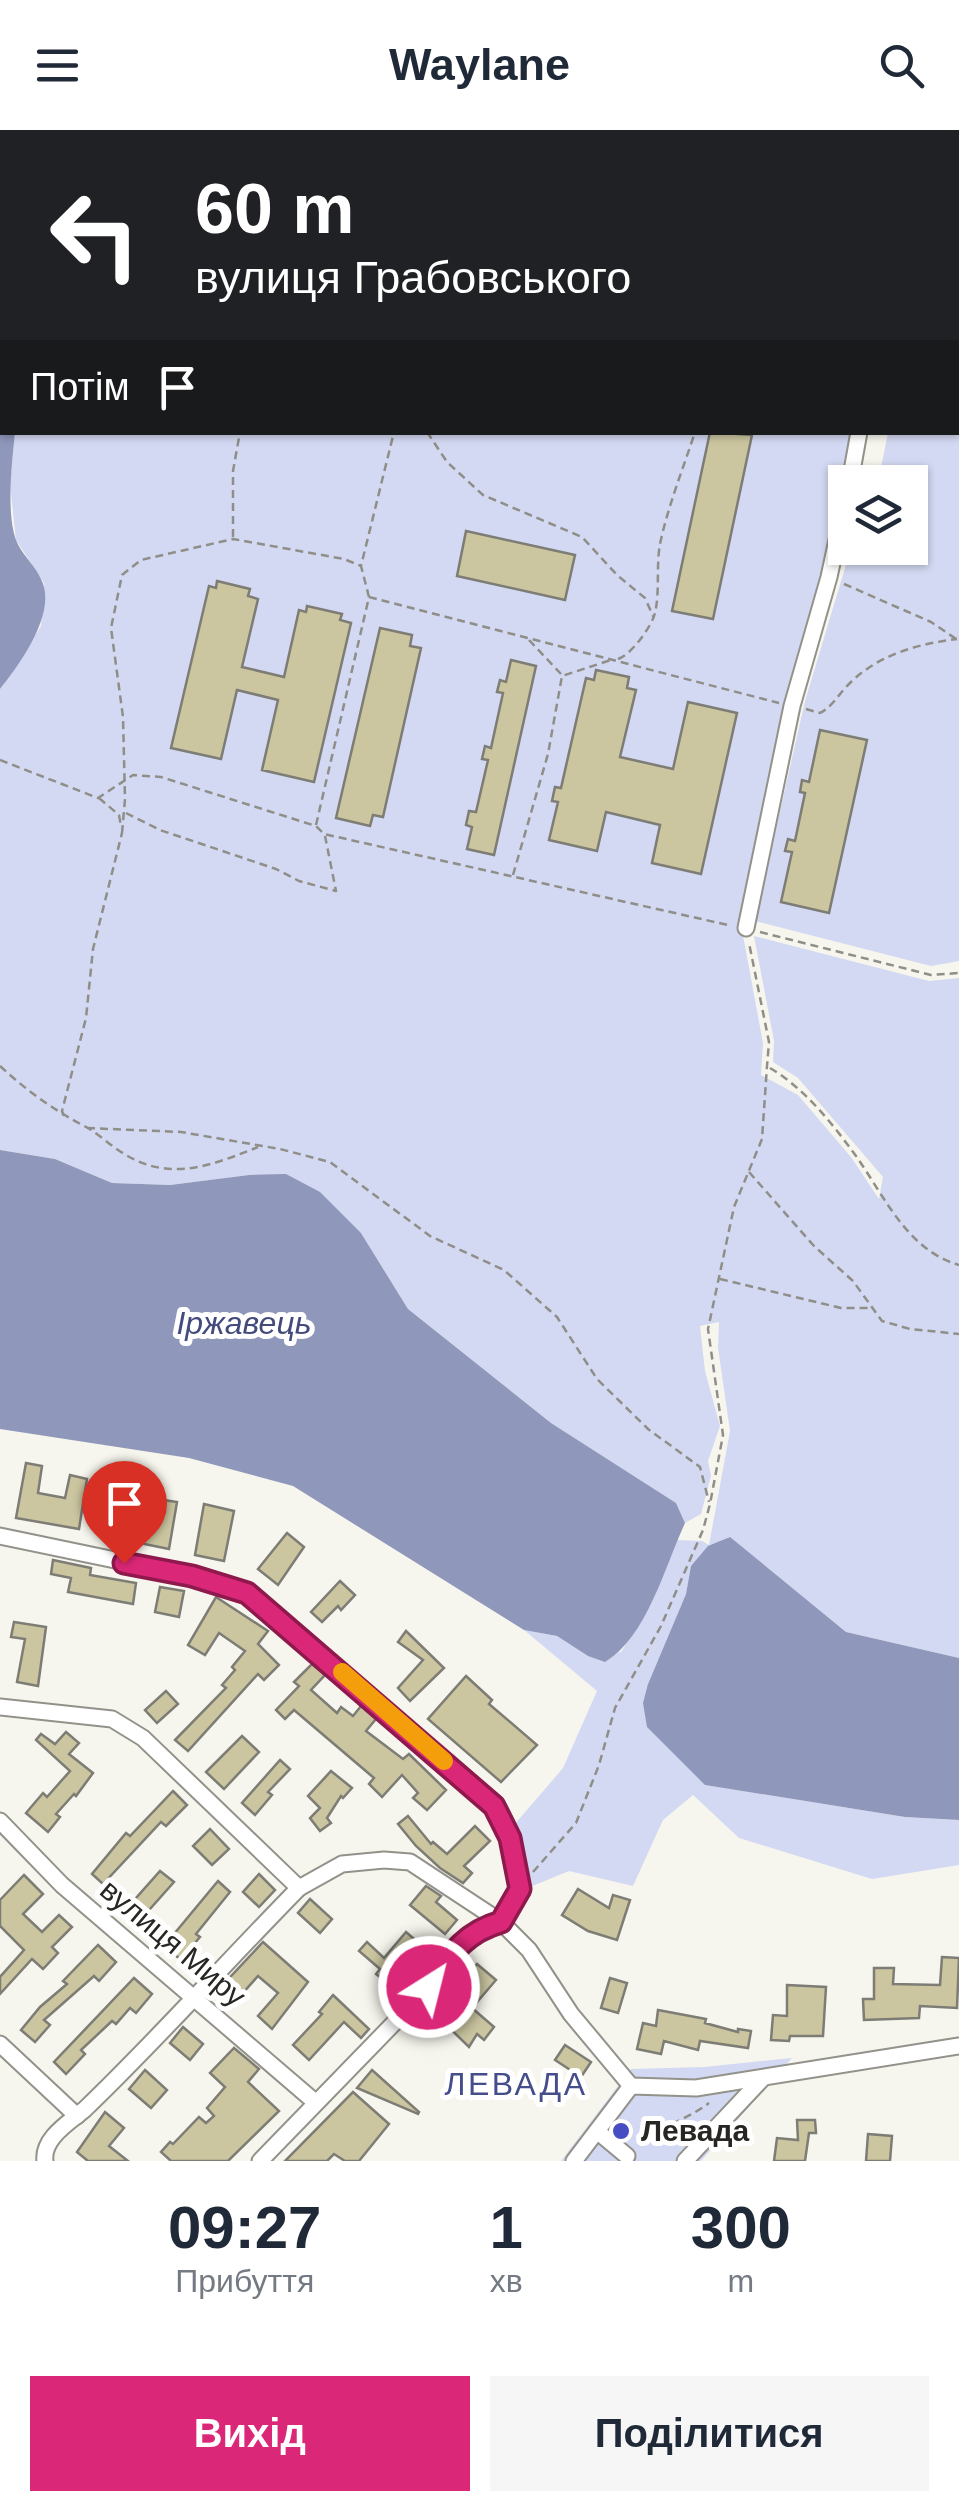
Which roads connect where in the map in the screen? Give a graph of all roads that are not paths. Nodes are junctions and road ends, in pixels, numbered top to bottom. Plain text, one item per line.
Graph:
1 (858, 435) edge
2 (853, 465) edge
3 (831, 565) edge
4 (746, 928) road end
5 (0, 1536) edge
6 (0, 1707) edge
7 (0, 1821) edge
8 (298, 1888) junction
9 (501, 1922) junction
10 (193, 1995) junction
11 (0, 2044) edge
12 (959, 2046) edge
13 (762, 2079) junction
14 (631, 2086) junction
15 (315, 2102) junction
16 (77, 2116) junction
17 (597, 2130) junction
18 (627, 2156) road end
19 (46, 2161) edge
20 (260, 2161) edge
21 (574, 2161) edge
22 (685, 2161) edge

1 - 2 street
3 - 4 street
5 - 9 street
6 - 8 street
7 - 10 street, вулиця Миру
8 - 9 street
8 - 10 street
9 - 14 street
9 - 15 street
10 - 15 street, вулиця Миру
10 - 16 street
11 - 16 street
12 - 13 street
13 - 14 street
13 - 22 street
14 - 17 street
15 - 20 street
16 - 19 street
17 - 18 street
17 - 21 street

